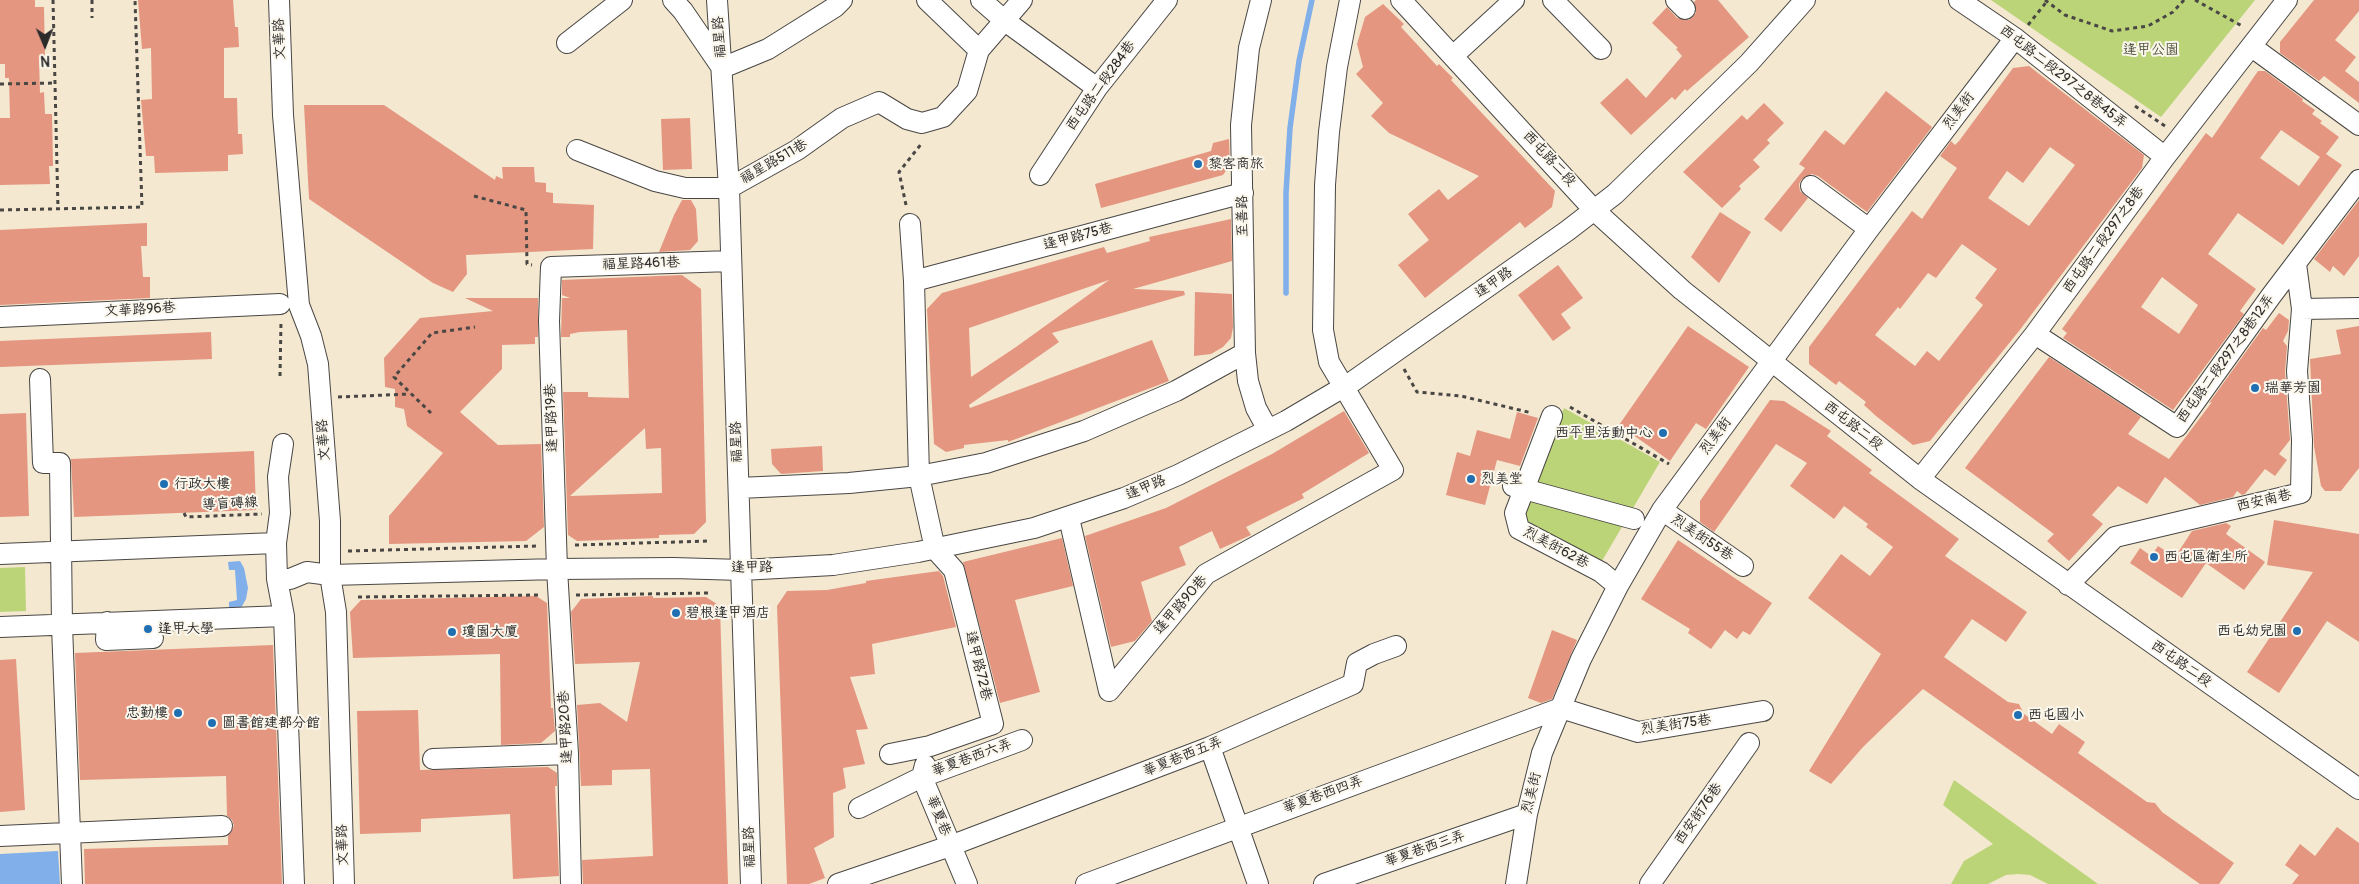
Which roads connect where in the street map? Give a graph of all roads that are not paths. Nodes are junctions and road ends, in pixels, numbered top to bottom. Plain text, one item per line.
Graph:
1 (279, 0) edge
2 (622, 0) edge
3 (673, 0) edge
4 (718, 0) edge
5 (842, 0) edge
6 (927, 0) edge
7 (980, 0) edge
8 (1022, 0) edge
9 (1167, 0) edge
10 (1262, 0) edge
11 (1350, 0) edge
12 (1401, 0) edge
13 (1514, 0) edge
14 (1553, 0) edge
15 (1805, 0) edge
16 (1959, 0) edge
17 (2287, 0) edge
18 (1005, 21) junction
19 (2015, 38) junction
20 (2244, 41) junction
21 (567, 43) dead end
22 (1601, 49) dead end
23 (980, 50) junction
24 (1453, 56) junction
25 (722, 68) junction
26 (1097, 88) junction
27 (2359, 125) edge
28 (577, 150) dead end
29 (2165, 157) junction
30 (1040, 175) dead end
31 (2359, 180) edge
32 (1811, 186) dead end
33 (729, 188) junction
34 (1243, 194) junction
35 (1594, 210) junction
36 (910, 224) road end
37 (1869, 229) junction
38 (731, 261) junction
39 (2296, 264) junction
40 (551, 267) joint
41 (914, 281) junction
42 (280, 304) road end
43 (2302, 308) junction
44 (2359, 308) edge
45 (0, 317) edge
46 (2035, 334) junction
47 (1245, 353) junction
48 (1772, 362) junction
49 (40, 379) dead end
50 (1344, 387) junction
51 (1552, 416) road end
52 (1268, 430) junction
53 (283, 444) dead end
54 (919, 476) junction
55 (1920, 479) junction
56 (1518, 487) junction
57 (739, 488) junction
58 (1662, 510) junction
59 (1069, 518) junction
60 (1634, 519) dead end
61 (276, 543) junction
62 (935, 549) junction
63 (60, 551) junction
64 (0, 554) edge
65 (1743, 566) dead end
66 (557, 569) junction
67 (742, 570) junction
68 (330, 575) junction
69 (277, 579) junction
70 (2068, 585) junction
71 (1618, 586) junction
72 (284, 616) junction
73 (107, 622) junction
74 (62, 626) junction
75 (0, 627) edge
76 (152, 638) dead end
77 (1396, 646) dead end
78 (1562, 708) junction
79 (1763, 711) dead end
80 (1022, 740) dead end
81 (1750, 743) dead end
82 (930, 746) junction
83 (1210, 747) junction
84 (568, 754) junction
85 (890, 754) dead end
86 (433, 759) dead end
87 (922, 777) junction
88 (2359, 788) edge
89 (859, 808) dead end
90 (1527, 814) junction
91 (222, 826) dead end
92 (1238, 826) junction
93 (70, 832) junction
94 (0, 836) edge
95 (950, 846) junction
96 (72, 884) edge
97 (294, 884) edge
98 (344, 884) edge
99 (571, 884) edge
100 (751, 884) edge
101 (838, 884) edge
102 (967, 884) edge
103 (1086, 884) edge
104 (1258, 884) edge
105 (1324, 884) edge
106 (1516, 884) edge
107 (1650, 884) edge

1 - 68 street, 文華路
2 - 21 street
3 - 25 street
4 - 25 street, 福星路
5 - 25 street
6 - 23 street
7 - 18 street
8 - 18 street
9 - 26 street, 西屯路二段284巷
10 - 34 street, 至善路
11 - 50 street
12 - 24 street, 西屯路二段
13 - 24 street
14 - 22 street
15 - 35 street, 逢甲路
16 - 19 street, 西屯路二段297之8巷45弄
17 - 20 street, 西屯路二段297之8巷
18 - 23 street
18 - 26 street
19 - 29 street, 西屯路二段297之8巷45弄
19 - 37 street, 烈美街
20 - 27 street
20 - 29 street, 西屯路二段297之8巷
23 - 33 street, 福星路511巷
24 - 35 street, 西屯路二段
25 - 33 street, 福星路
26 - 30 street, 西屯路二段284巷
28 - 33 street, 福星路511巷
29 - 46 street, 西屯路二段297之8巷
31 - 39 street, 西屯路二段297之8巷12弄
32 - 37 street
33 - 38 street, 福星路
34 - 41 street, 逢甲路75巷
34 - 47 street, 至善路
35 - 48 street, 西屯路二段
35 - 50 street, 逢甲路
36 - 41 street
37 - 48 street, 烈美街
38 - 40 street, 福星路461巷
38 - 57 street, 福星路
39 - 43 street
39 - 46 street, 西屯路二段297之8巷12弄
40 - 66 street, 逢甲路19巷
41 - 54 street
42 - 45 street, 文華路96巷
43 - 44 street
43 - 70 street, 西安南巷
46 - 55 street, 西屯路二段297之8巷
47 - 52 street, 至善路
47 - 54 street
48 - 55 street, 西屯路二段
48 - 58 street, 烈美街
49 - 63 street
50 - 52 street, 逢甲路
50 - 59 street, 逢甲路90巷
51 - 56 street, 烈美街62巷
52 - 59 street, 逢甲路
53 - 61 street
54 - 57 street
54 - 62 street
55 - 70 street, 西屯路二段
56 - 60 street
56 - 71 street, 烈美街62巷
57 - 67 street, 福星路
58 - 65 street, 烈美街55巷
58 - 71 street, 烈美街
59 - 62 street, 逢甲路
61 - 63 street
61 - 69 street
62 - 67 street, 逢甲路
62 - 82 street, 逢甲路72巷
63 - 64 street
63 - 74 street
66 - 67 street, 逢甲路
66 - 68 street, 逢甲路
66 - 84 street, 逢甲路20巷
67 - 100 street, 福星路
68 - 69 street, 逢甲路
68 - 98 street, 文華路
69 - 72 street
70 - 88 street, 西屯路二段
71 - 78 street, 烈美街
72 - 73 street
72 - 97 street
73 - 74 street
73 - 76 street
74 - 75 street
74 - 93 street
77 - 83 street, 華夏巷西五弄
78 - 79 street, 烈美街75巷
78 - 90 street, 烈美街
78 - 92 street, 華夏巷西四弄
80 - 87 street, 華夏巷西六弄
81 - 107 street, 西安街76巷
82 - 85 street
82 - 87 street
83 - 92 street
83 - 95 street, 華夏巷西五弄
84 - 86 street
84 - 99 street, 逢甲路20巷
87 - 89 street, 華夏巷西六弄
87 - 95 street, 華夏巷
90 - 105 street, 華夏巷西三弄
90 - 106 street, 烈美街
91 - 93 street
92 - 103 street, 華夏巷西四弄
92 - 104 street
93 - 94 street
93 - 96 street
95 - 101 street, 華夏巷西五弄
95 - 102 street, 華夏巷

